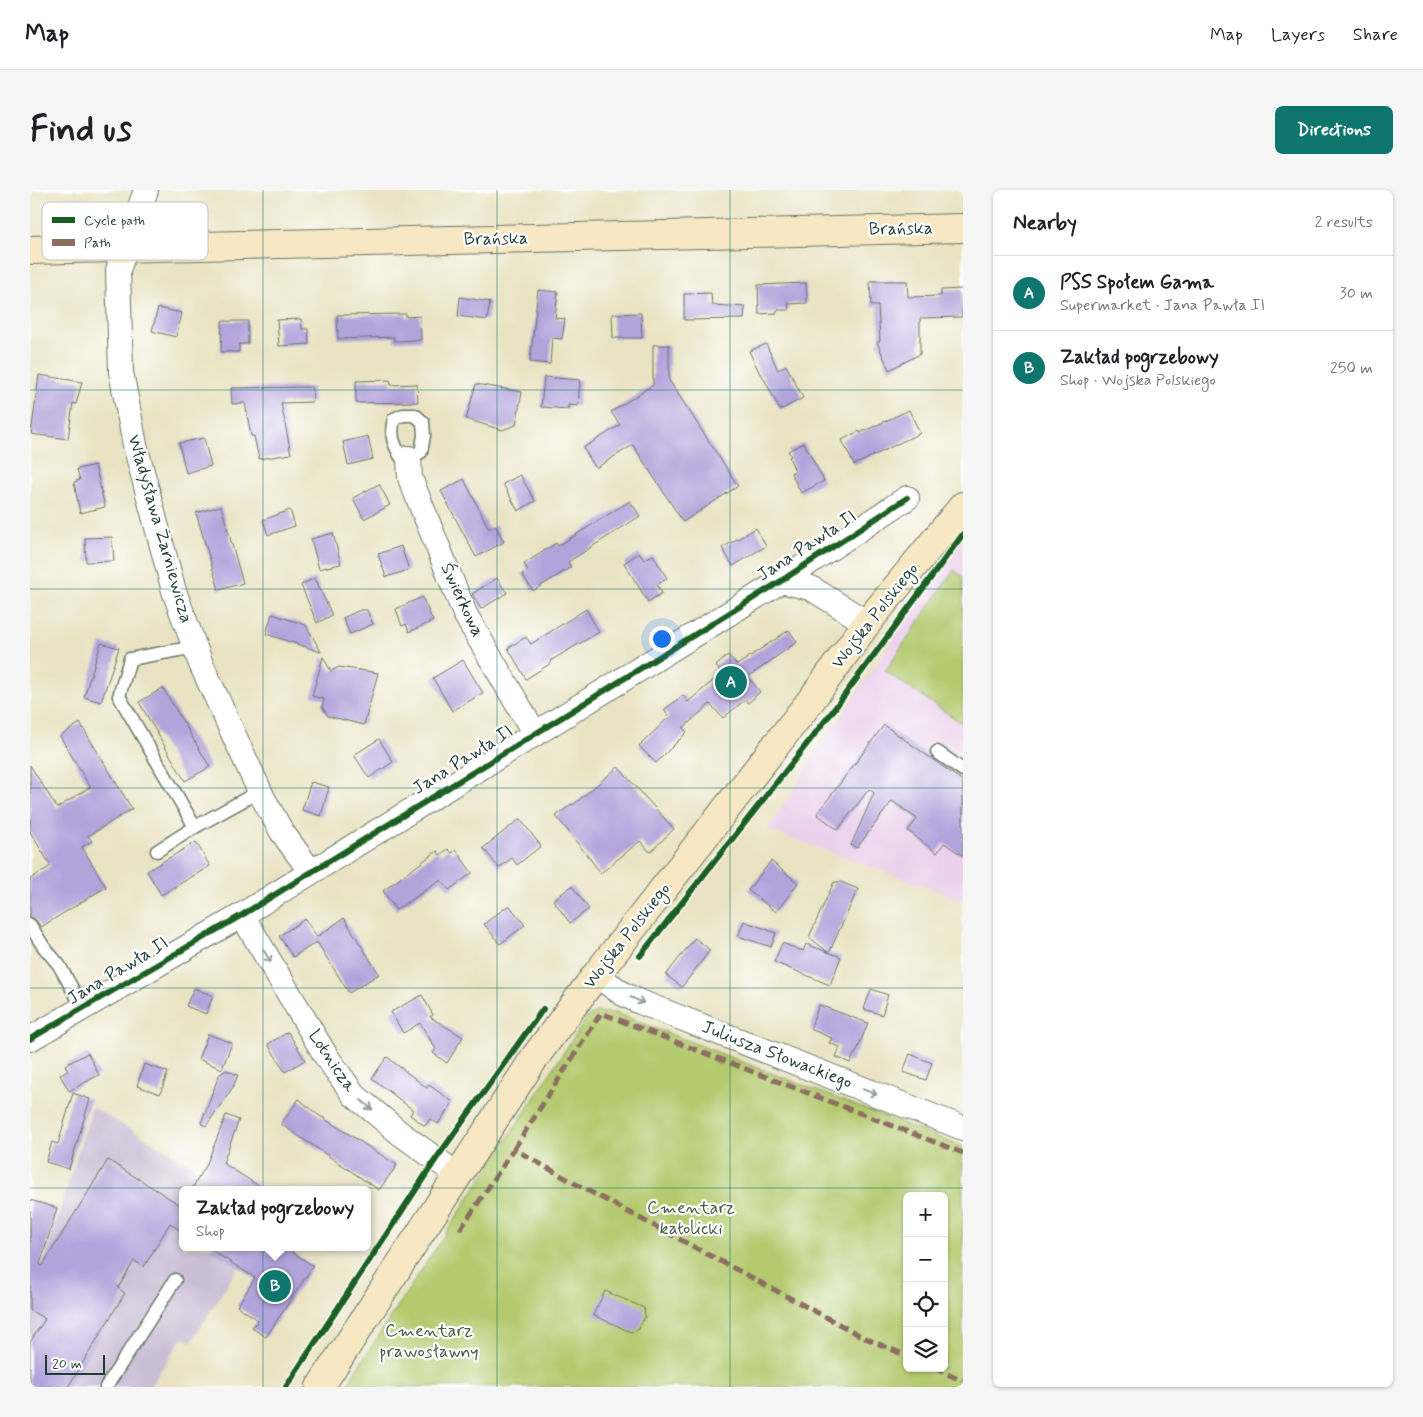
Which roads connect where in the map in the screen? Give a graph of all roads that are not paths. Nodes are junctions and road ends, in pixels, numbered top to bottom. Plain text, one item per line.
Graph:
1 (146, 190) edge
2 (142, 202) edge
3 (963, 228) edge
4 (208, 245) edge
5 (121, 260) edge
6 (408, 458) dead end
7 (907, 498) dead end
8 (963, 506) edge
9 (781, 581) junction
10 (867, 623) junction
11 (195, 647) junction
12 (535, 734) junction
13 (937, 752) dead end
14 (963, 770) edge
15 (260, 791) junction
16 (195, 827) junction
17 (157, 851) dead end
18 (311, 872) junction
19 (242, 915) junction
20 (30, 925) edge
21 (596, 975) junction
22 (83, 1008) junction
23 (30, 1039) edge
24 (963, 1128) edge
25 (458, 1174) junction
26 (175, 1280) dead end
27 (106, 1387) edge
28 (320, 1387) edge

1 - 2 street, Władysława Żarniewicza
3 - 4 main road, Brańska
5 - 11 street, Władysława Żarniewicza
6 - 12 street, Świerkowa
7 - 9 street, Jana Pawła II
8 - 10 main road, Wojska Polskiego
9 - 10 street, Jana Pawła II
9 - 12 street, Jana Pawła II
10 - 21 main road, Wojska Polskiego
11 - 15 street, Władysława Żarniewicza
11 - 16 lane
12 - 18 street, Jana Pawła II
13 - 14 lane
15 - 16 lane
15 - 18 street, Władysława Żarniewicza
16 - 17 lane
18 - 19 street, Jana Pawła II
19 - 22 street, Jana Pawła II
19 -> 25 street, Lotnicza
20 - 22 lane
21 -> 24 street, Juliusza Słowackiego
21 - 25 main road, Wojska Polskiego
22 - 23 street, Jana Pawła II
25 - 28 main road, Wojska Polskiego
26 - 27 lane

